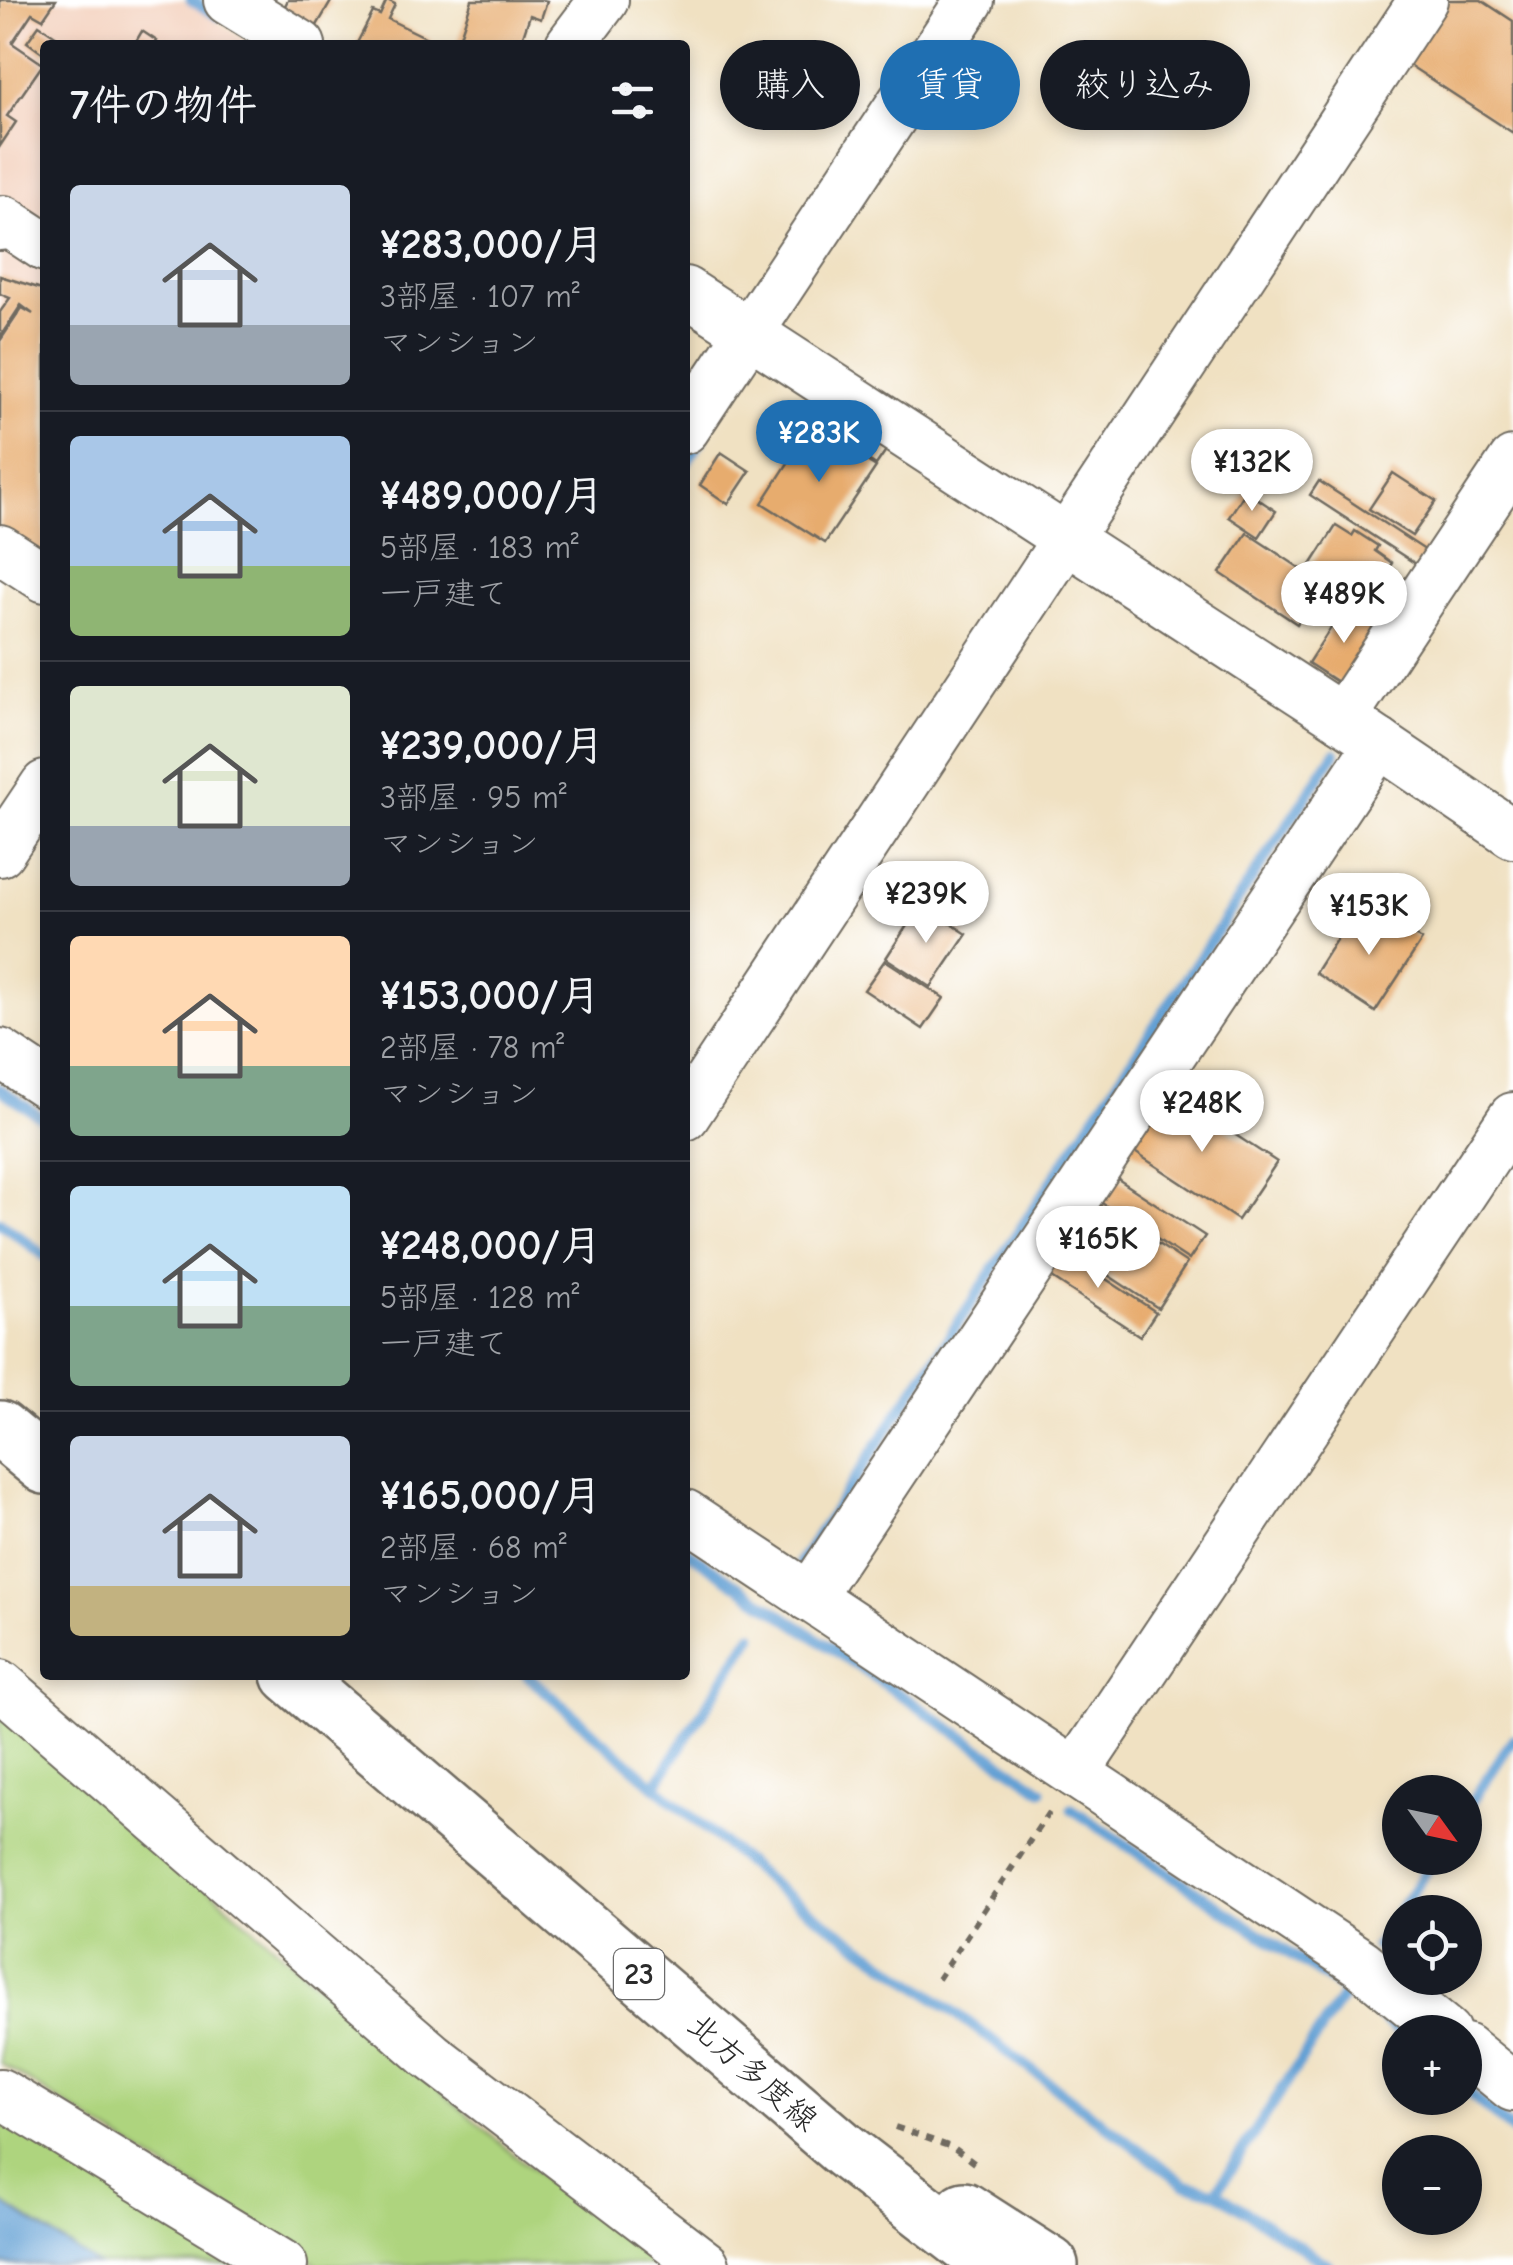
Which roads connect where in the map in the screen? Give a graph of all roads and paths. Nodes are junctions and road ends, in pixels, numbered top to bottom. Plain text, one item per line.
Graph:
1 (228, 0) edge
2 (604, 0) edge
3 (970, 0) edge
4 (1424, 0) edge
5 (293, 40) edge
6 (574, 40) edge
7 (0, 226) edge
8 (40, 244) edge
9 (690, 294) edge
10 (750, 332) junction
11 (690, 422) edge
12 (1513, 461) edge
13 (1069, 539) junction
14 (0, 548) edge
15 (40, 575) edge
16 (1360, 730) junction
17 (40, 792) edge
18 (1513, 834) edge
19 (0, 852) edge
20 (0, 1052) edge
21 (40, 1080) edge
22 (690, 1108) edge
23 (1513, 1117) edge
24 (0, 1430) edge
25 (40, 1462) edge
26 (690, 1517) edge
27 (809, 1597) junction
28 (296, 1680) edge
29 (0, 1684) edge
30 (1074, 1772) junction
31 (938, 1979) dead end
32 (1425, 2015) edge
33 (1482, 2062) edge
34 (1513, 2088) edge
35 (0, 2092) edge
36 (845, 2151) junction
37 (283, 2265) edge
38 (705, 2265) edge
39 (993, 2265) edge
40 (1050, 2265) edge

1 - 5 street
2 - 6 street
3 - 10 street
4 - 13 street
7 - 8 street
9 - 10 street
10 - 11 street
10 - 13 street
12 - 16 street
13 - 16 street
13 - 22 street
14 - 15 street
16 - 18 street
16 - 27 street
17 - 19 street
20 - 21 street
23 - 30 street
24 - 25 main road
26 - 27 street
27 - 30 street
28 - 36 main road, 北方多度線 / 23
29 - 38 street
30 - 31 path
30 - 32 street
33 - 34 street
35 - 37 street
36 - 39 main road, 北方多度線 / 23
36 - 40 main road

